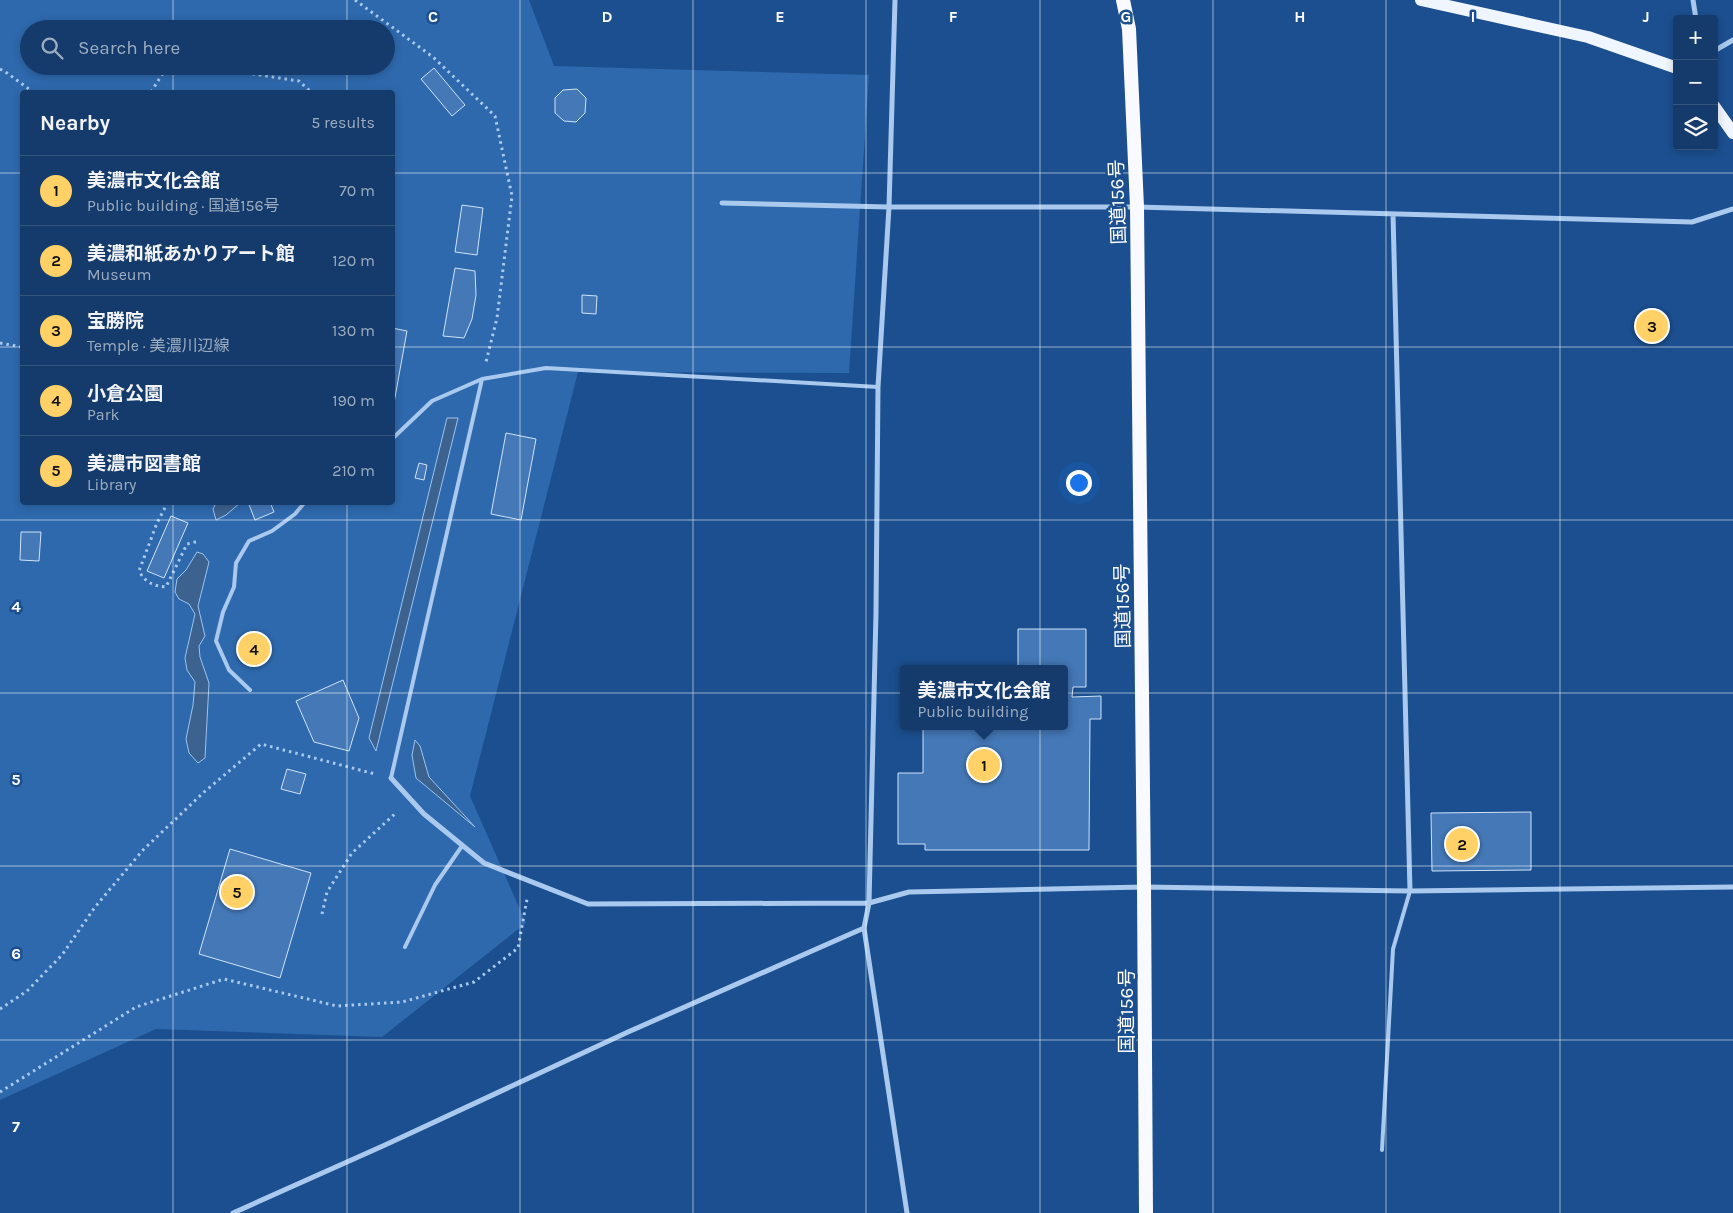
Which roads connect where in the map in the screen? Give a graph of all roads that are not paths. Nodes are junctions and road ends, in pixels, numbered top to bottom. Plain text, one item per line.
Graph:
1 (894, 0) edge
2 (1123, 0) edge
3 (1422, 0) edge
4 (1693, 0) edge
5 (1695, 15) edge
6 (1733, 40) edge
7 (1718, 48) edge
8 (1673, 67) edge
9 (1718, 112) edge
10 (1733, 133) edge
11 (722, 203) dead end
12 (889, 207) junction
13 (1137, 207) junction
14 (1733, 209) edge
15 (1393, 214) junction
16 (482, 379) junction
17 (878, 387) junction
18 (395, 437) edge
19 (302, 505) edge
20 (250, 690) dead end
21 (391, 778) joint
22 (462, 846) junction
23 (1144, 887) junction
24 (1733, 887) edge
25 (1410, 891) junction
26 (869, 902) junction
27 (864, 928) junction
28 (405, 947) dead end
29 (1382, 1150) dead end
30 (233, 1213) edge
31 (907, 1213) edge
32 (1146, 1213) edge

1 - 12 street
2 - 13 highway, 国道156号
3 - 8 main road
4 - 5 street
6 - 7 street
9 - 10 main road
11 - 12 street
12 - 13 street
12 - 17 street
13 - 15 street
13 - 23 highway, 国道156号
14 - 15 street
15 - 25 street
16 - 17 lane
16 - 18 lane
16 - 21 lane
17 - 26 street
19 - 20 lane
21 - 22 street
22 - 26 street
22 - 28 lane
23 - 25 street
23 - 26 street
23 - 32 highway, 国道156号
24 - 25 street
25 - 29 lane
26 - 27 street
27 - 30 street
27 - 31 street

